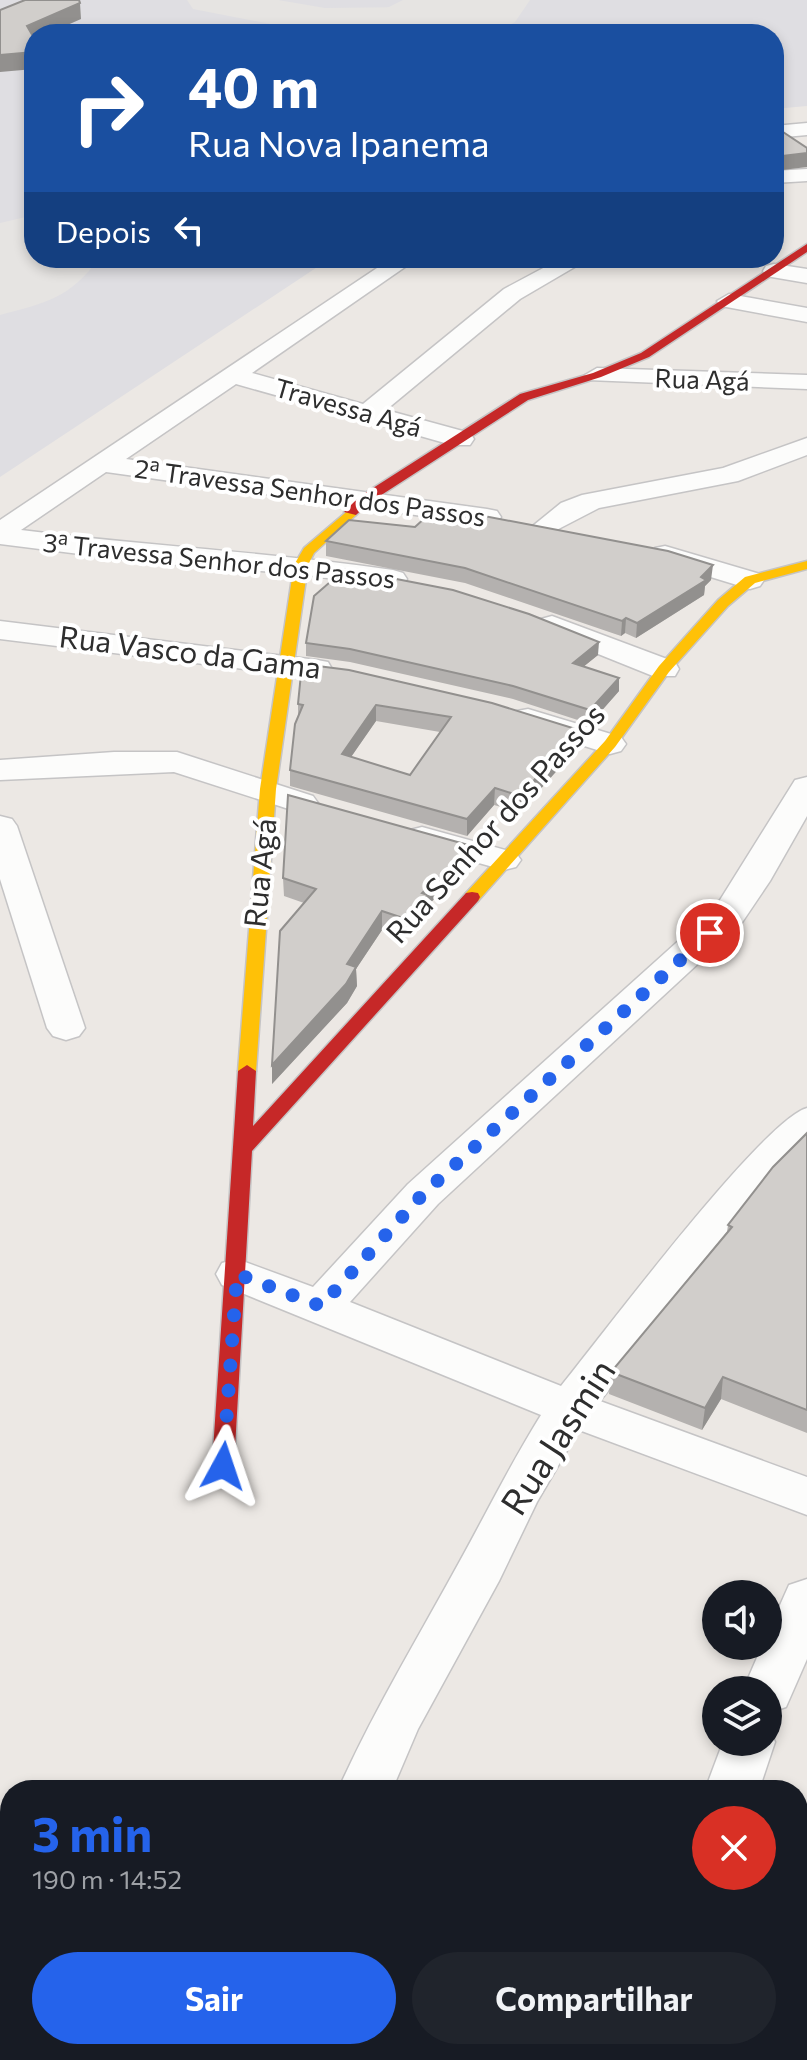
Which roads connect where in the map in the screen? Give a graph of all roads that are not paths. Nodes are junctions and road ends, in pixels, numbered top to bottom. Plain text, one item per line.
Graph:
1 (807, 129) edge
2 (784, 131) edge
3 (807, 175) edge
4 (784, 176) edge
5 (807, 247) edge
6 (784, 264) edge
7 (392, 268) edge
8 (560, 268) edge
9 (778, 268) edge
10 (774, 271) junction
11 (807, 276) edge
12 (729, 301) junction
13 (807, 315) edge
14 (597, 375) junction
15 (235, 376) junction
16 (807, 382) edge
17 (368, 412) junction
18 (461, 439) junction
19 (807, 446) edge
20 (103, 464) junction
21 (364, 500) junction
22 (543, 529) junction
23 (0, 534) edge
24 (574, 535) edge
25 (633, 547) edge
26 (301, 565) junction
27 (807, 565) edge
28 (750, 580) junction
29 (421, 584) edge
30 (526, 615) edge
31 (0, 630) edge
32 (283, 664) junction
33 (664, 669) junction
34 (350, 674) edge
35 (501, 709) edge
36 (610, 744) junction
37 (0, 770) edge
38 (807, 787) edge
39 (270, 794) junction
40 (328, 811) edge
41 (0, 826) edge
42 (387, 827) edge
43 (504, 860) junction
44 (66, 1028) dead end
45 (807, 1121) edge
46 (242, 1150) junction
47 (237, 1274) junction
48 (321, 1306) junction
49 (569, 1408) junction
50 (223, 1466) dead end
51 (807, 1496) edge
52 (807, 1599) edge
53 (774, 1676) edge
54 (744, 1756) edge
55 (369, 1780) edge
56 (736, 1780) edge

1 - 2 street
3 - 4 street
5 - 6 street, Rua Agá
7 - 15 street
8 - 17 street
9 - 10 street, Rua Agá
10 - 11 street
10 - 12 street, Rua Agá
12 - 13 street
12 - 14 street, Rua Agá
14 - 16 street, Rua Agá
14 - 18 street, Rua Agá
15 - 17 street, Travessa Agá
15 - 20 street
17 - 18 street, Travessa Agá
18 - 21 street, Rua Agá
19 - 22 street
20 - 21 street, 2ª Travessa Senhor dos Passos
20 - 23 street
21 - 22 street, 2ª Travessa Senhor dos Passos
21 - 26 street, Rua Agá
22 - 24 street, 2ª Travessa Senhor dos Passos
23 - 26 street, 3ª Travessa Senhor dos Passos
25 - 28 street
26 - 29 street, 3ª Travessa Senhor dos Passos
26 - 32 street, Rua Agá
27 - 28 street, Rua Senhor dos Passos
28 - 33 street, Rua Senhor dos Passos
30 - 33 street
31 - 32 street, Rua Vasco da Gama
32 - 34 street, Rua Vasco da Gama
32 - 39 street, Rua Agá
33 - 36 street, Rua Senhor dos Passos
35 - 36 street
36 - 43 street, Rua Senhor dos Passos
37 - 39 street
38 - 48 street
39 - 40 street
39 - 46 street, Rua Agá
41 - 44 street
42 - 43 street
43 - 46 street, Rua Senhor dos Passos
45 - 49 street, Rua Jasmin
46 - 47 street, Rua Agá
47 - 48 street
47 - 50 street, Rua Agá
48 - 49 street
49 - 51 street
49 - 55 street, Rua Jasmin
52 - 53 street
54 - 56 street

